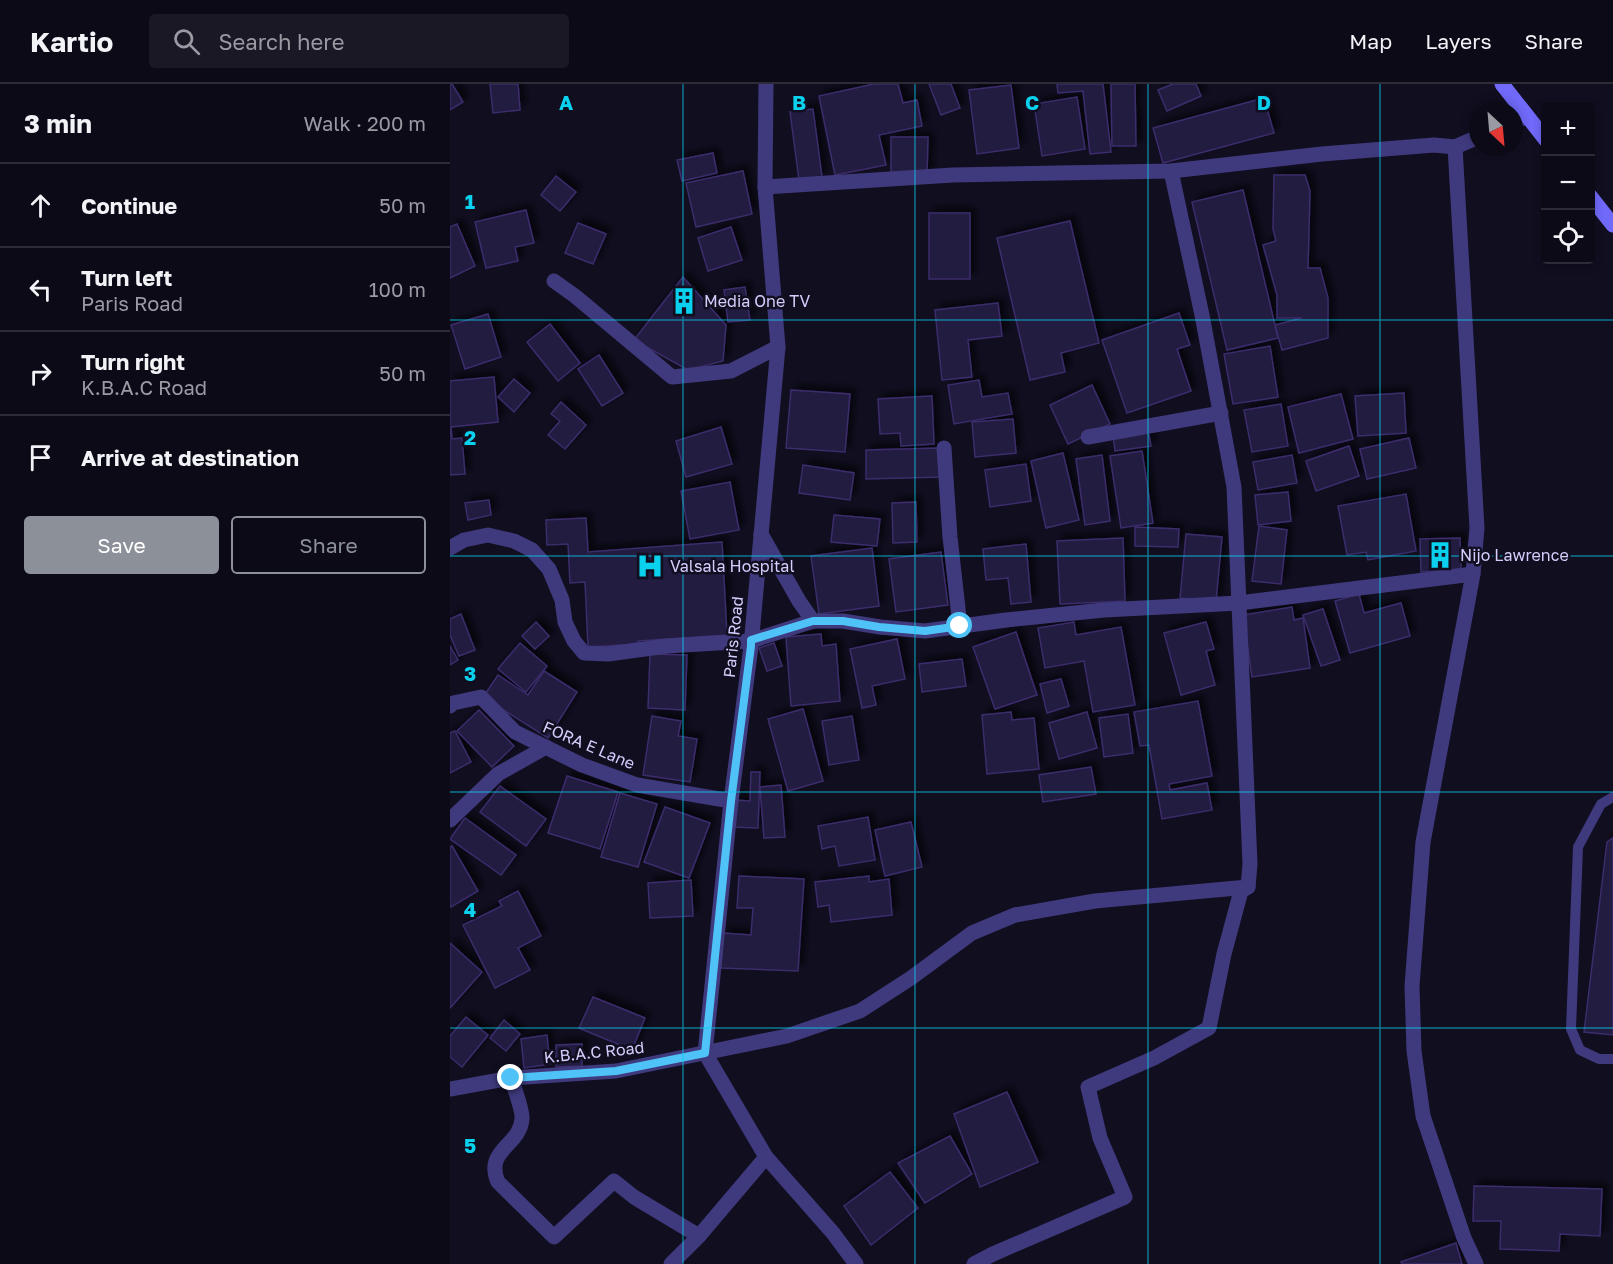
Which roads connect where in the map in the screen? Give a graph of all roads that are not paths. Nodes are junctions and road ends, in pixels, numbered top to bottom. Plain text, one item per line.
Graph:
1 (766, 84) edge
2 (1502, 84) edge
3 (1511, 102) edge
4 (1523, 122) edge
5 (1541, 137) edge
6 (1469, 141) edge
7 (1455, 147) junction
8 (1171, 171) junction
9 (765, 187) junction
10 (1595, 202) edge
11 (1613, 225) edge
12 (554, 281) dead end
13 (778, 347) junction
14 (1221, 413) junction
15 (1088, 437) dead end
16 (944, 448) dead end
17 (761, 534) junction
18 (450, 548) edge
19 (1473, 574) junction
20 (1239, 603) junction
21 (813, 621) junction
22 (960, 626) junction
23 (751, 640) junction
24 (450, 706) edge
25 (546, 747) junction
26 (1613, 797) edge
27 (731, 801) junction
28 (450, 820) edge
29 (1248, 887) junction
30 (705, 1053) junction
31 (1613, 1059) edge
32 (511, 1078) junction
33 (450, 1089) edge
34 (766, 1157) junction
35 (699, 1236) junction
36 (671, 1264) edge
37 (856, 1264) edge
38 (974, 1264) edge
39 (1476, 1264) edge

1 - 9 street, Paris Road
2 - 3 street
4 - 5 street
6 - 7 street
7 - 8 street
7 - 19 street
8 - 9 street
8 - 14 street
9 - 13 street, Paris Road
10 - 11 street
12 - 13 street
13 - 17 street, Paris Road
14 - 15 street
14 - 20 street
16 - 22 street
17 - 21 street
17 - 23 street, Paris Road
18 - 23 street
19 - 20 street
19 - 39 street
20 - 22 street
20 - 29 street
21 - 22 street
21 - 23 street
23 - 27 street, Paris Road
24 - 25 street, FORA E Lane
25 - 27 street, FORA E Lane
25 - 28 street
26 - 31 lane
27 - 30 street, Paris Road
29 - 30 street, K.B.A.C Road
29 - 38 street
30 - 32 street, K.B.A.C Road
30 - 34 street
32 - 33 street, K.B.A.C Road
32 - 35 street
34 - 35 street
34 - 37 street
35 - 36 street

